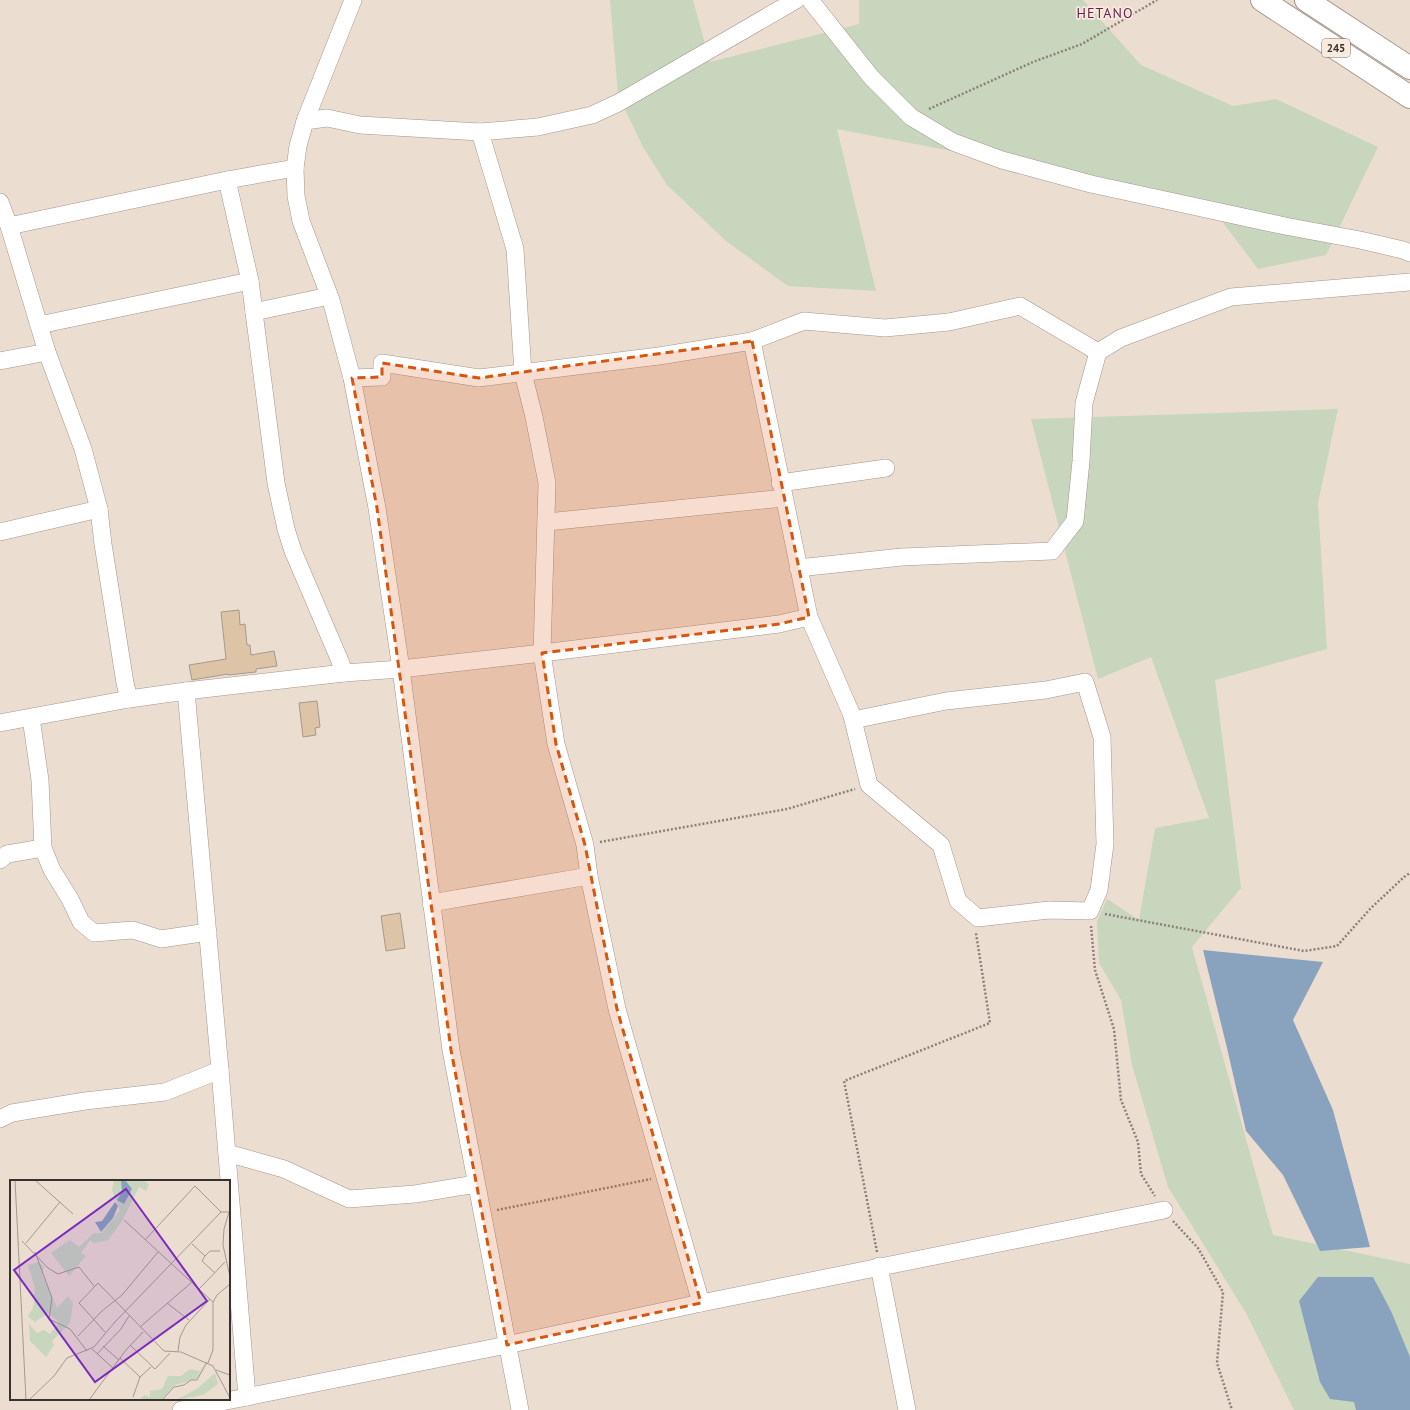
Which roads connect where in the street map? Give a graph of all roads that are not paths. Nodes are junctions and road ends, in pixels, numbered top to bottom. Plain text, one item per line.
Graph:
1 (354, 0) edge
2 (796, 0) edge
3 (810, 0) edge
4 (1262, 0) edge
5 (1306, 0) edge
6 (1410, 68) edge
7 (1410, 96) edge
8 (305, 121) junction
9 (480, 132) junction
10 (295, 168) junction
11 (227, 180) junction
12 (0, 202) edge
13 (9, 226) junction
14 (1410, 253) edge
15 (250, 281) junction
16 (1410, 282) edge
17 (330, 296) junction
18 (254, 312) junction
19 (39, 325) junction
20 (752, 341) junction
21 (47, 352) junction
22 (1098, 352) junction
23 (0, 361) edge
24 (523, 374) junction
25 (352, 378) junction
26 (886, 468) dead end
27 (782, 490) junction
28 (99, 509) junction
29 (547, 522) junction
30 (0, 532) edge
31 (798, 568) junction
32 (809, 617) junction
33 (542, 653) junction
34 (401, 669) junction
35 (344, 673) junction
36 (186, 691) junction
37 (129, 699) junction
38 (31, 718) junction
39 (853, 720) junction
40 (0, 723) edge
41 (43, 848) junction
42 (0, 860) edge
43 (589, 876) junction
44 (431, 903) junction
45 (208, 932) junction
46 (220, 1070) junction
47 (0, 1119) edge
48 (227, 1153) junction
49 (229, 1180) edge
50 (476, 1184) junction
51 (230, 1190) edge
52 (1164, 1210) road end
53 (880, 1266) junction
54 (701, 1302) junction
55 (507, 1345) junction
56 (247, 1397) junction
57 (181, 1410) edge
58 (520, 1410) edge
59 (907, 1410) edge

1 - 8 street
2 - 9 street
3 - 14 street
4 - 7 highway, 245
5 - 6 highway, 245
8 - 9 street
8 - 10 street
9 - 24 street
10 - 11 street
10 - 17 street
11 - 13 street
11 - 15 street
12 - 13 street
13 - 19 street
15 - 18 street
15 - 19 street
16 - 22 street
17 - 18 street
17 - 25 street
18 - 35 street
19 - 21 street
20 - 22 street
20 - 24 street
20 - 27 street
21 - 23 street
21 - 28 street
22 - 31 street
24 - 25 street
24 - 29 street
25 - 34 street
26 - 27 street
27 - 29 street
27 - 31 street
28 - 30 street
28 - 37 street
29 - 33 street
31 - 32 street
32 - 33 street
32 - 39 street
33 - 34 street
33 - 43 street
34 - 35 street
34 - 44 street
35 - 36 street
36 - 37 street
36 - 45 street
37 - 38 street
38 - 40 street
38 - 41 street
39 - 39 street
41 - 42 street
41 - 45 street
43 - 44 street
43 - 54 street
44 - 50 street
45 - 46 street
46 - 47 street
46 - 48 street
48 - 49 street
48 - 50 street
50 - 55 street
51 - 56 street
52 - 53 street
53 - 54 street
53 - 59 street
54 - 55 street
55 - 56 street
55 - 58 street
56 - 57 street

